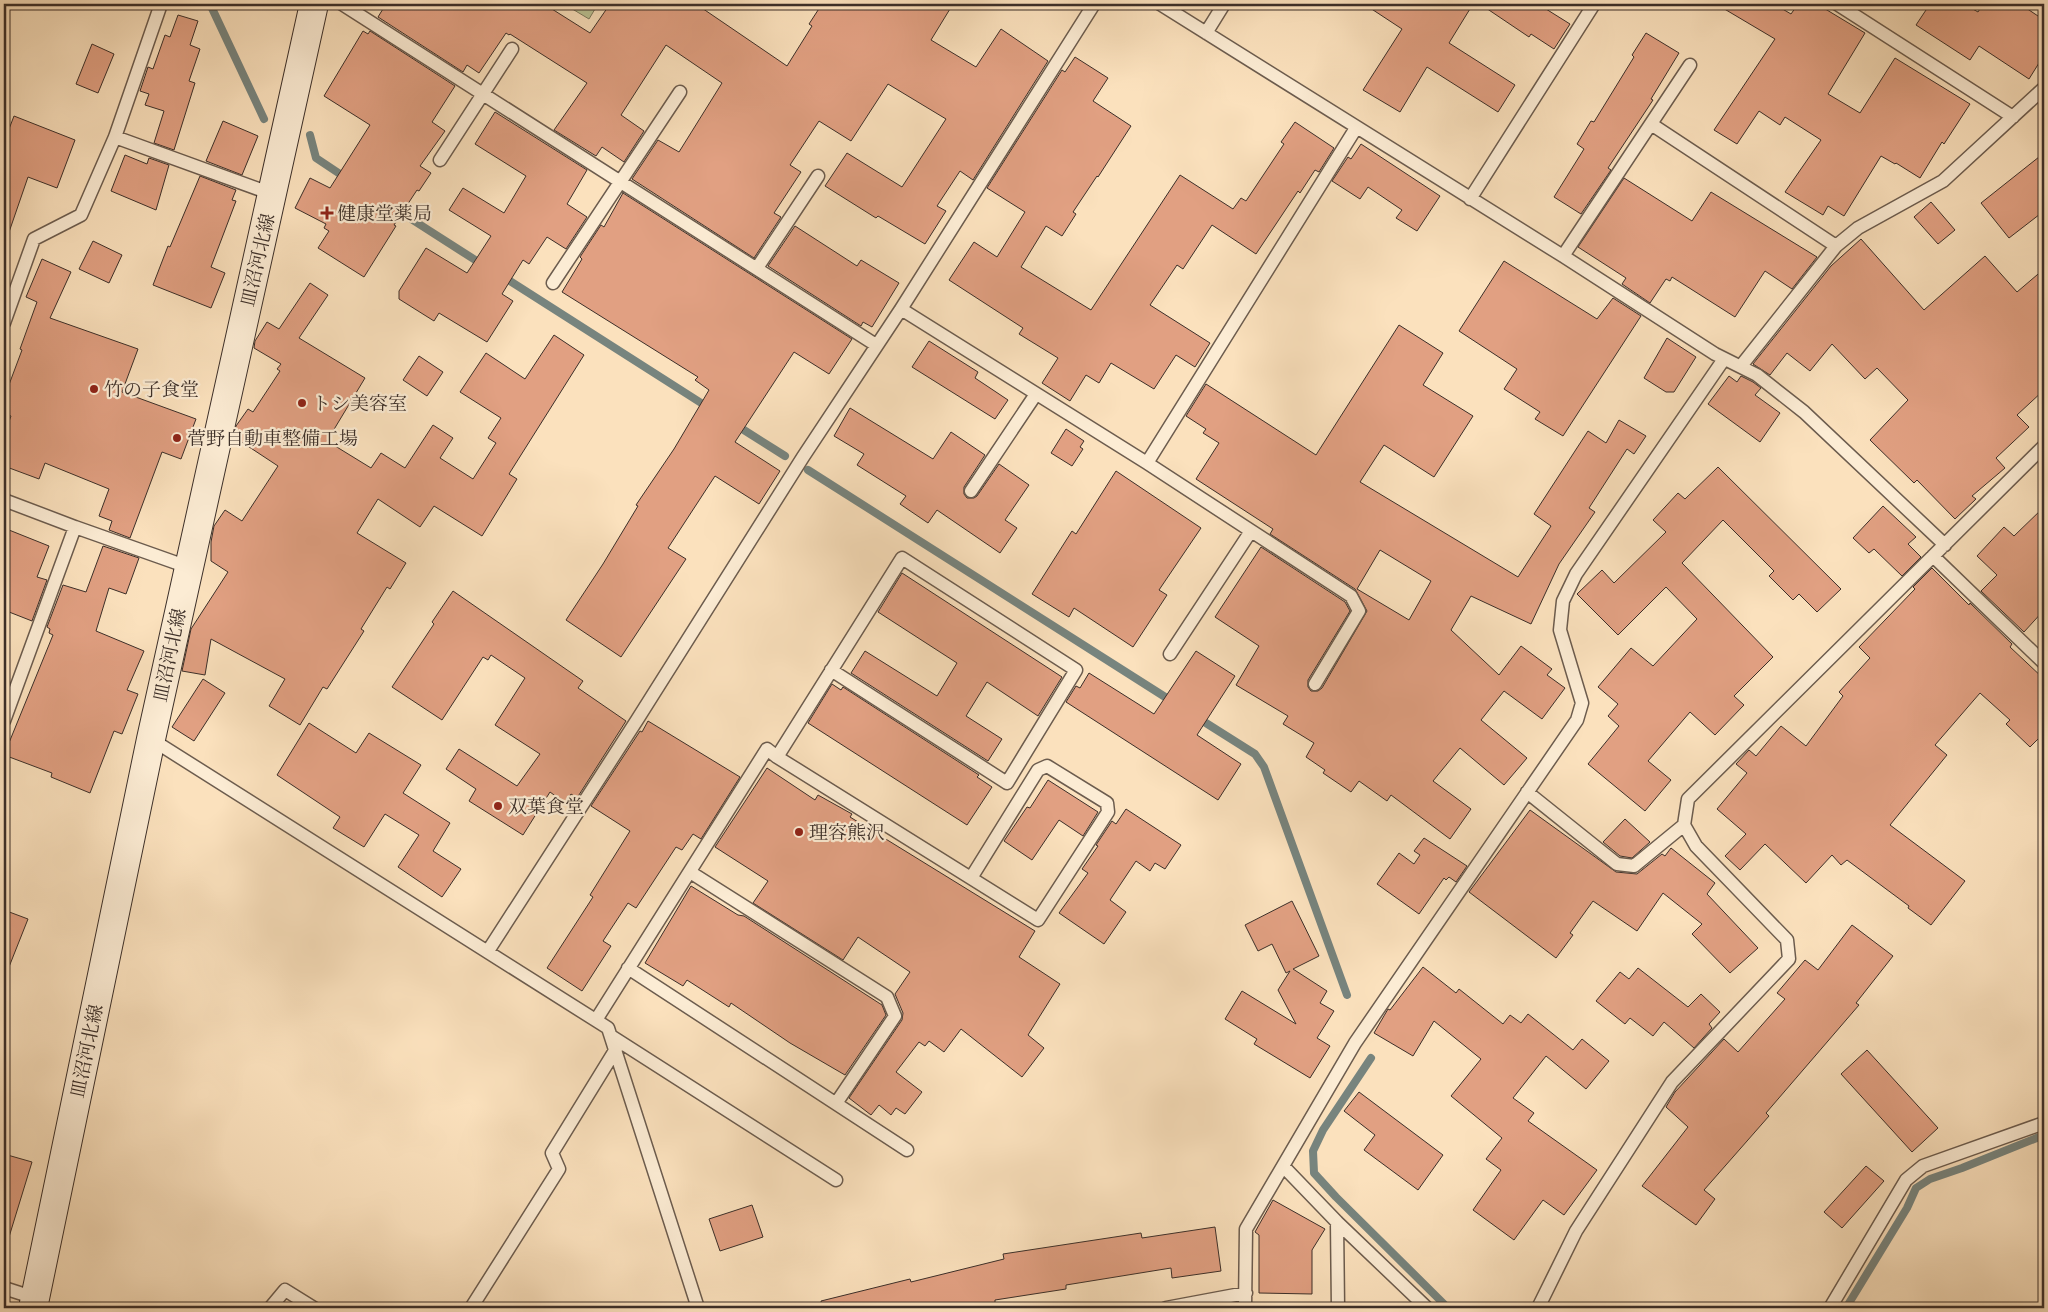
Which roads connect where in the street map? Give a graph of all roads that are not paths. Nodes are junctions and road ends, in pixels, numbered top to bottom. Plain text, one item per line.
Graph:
1 (161, 4) edge
2 (314, 4) edge
3 (342, 4) edge
4 (1094, 4) edge
5 (1160, 4) edge
6 (1224, 4) edge
7 (1594, 4) edge
8 (1837, 4) edge
9 (1206, 33) junction
10 (512, 49) dead end
11 (1690, 65) dead end
12 (2044, 88) edge
13 (680, 92) dead end
14 (483, 93) junction
15 (2013, 117) junction
16 (1651, 124) junction
17 (1356, 128) junction
18 (115, 137) junction
19 (440, 160) dead end
20 (818, 176) dead end
21 (620, 181) junction
22 (272, 194) junction
23 (1470, 199) junction
24 (1836, 246) junction
25 (1563, 256) junction
26 (757, 268) junction
27 (553, 283) dead end
28 (901, 309) junction
29 (4, 324) edge
30 (876, 345) junction
31 (1724, 360) junction
32 (1741, 366) junction
33 (1036, 394) junction
34 (2044, 446) edge
35 (1147, 463) junction
36 (971, 491) dead end
37 (4, 500) edge
38 (76, 527) junction
39 (1251, 531) junction
40 (1944, 545) junction
41 (1933, 556) junction
42 (188, 567) junction
43 (1170, 654) dead end
44 (2044, 664) edge
45 (831, 670) junction
46 (1314, 684) dead end
47 (4, 720) edge
48 (151, 739) junction
49 (777, 757) junction
50 (1021, 759) junction
51 (1038, 770) junction
52 (1527, 792) junction
53 (1684, 825) junction
54 (690, 872) junction
55 (971, 878) junction
56 (488, 952) junction
57 (628, 968) junction
58 (596, 1020) junction
59 (610, 1036) junction
60 (616, 1049) junction
61 (837, 1102) junction
62 (2044, 1123) edge
63 (907, 1150) dead end
64 (1283, 1166) junction
65 (836, 1180) dead end
66 (1337, 1222) junction
67 (4, 1288) edge
68 (1246, 1293) junction
69 (34, 1303) edge
70 (270, 1308) edge
71 (314, 1308) edge
72 (471, 1308) edge
73 (698, 1308) edge
74 (1166, 1308) edge
75 (1245, 1308) edge
76 (1338, 1308) edge
77 (1427, 1308) edge
78 (1538, 1308) edge
79 (1830, 1308) edge

1 - 18 lane
2 - 22 main road, 皿沼河北線
3 - 14 lane
4 - 28 lane
5 - 9 lane
6 - 9 lane
7 - 23 lane
8 - 15 lane
9 - 17 lane
10 - 14 lane
11 - 16 lane
12 - 15 lane
13 - 21 lane
14 - 19 lane
14 - 21 lane
15 - 24 lane
16 - 24 lane
16 - 25 lane
17 - 23 lane
17 - 35 lane
18 - 22 lane
18 - 29 lane
20 - 26 lane
21 - 26 lane
21 - 27 lane
22 - 42 main road, 皿沼河北線
23 - 25 lane
24 - 32 lane
25 - 31 lane
26 - 30 lane
28 - 30 lane
28 - 33 lane
30 - 56 lane
31 - 32 lane
31 - 52 lane
32 - 40 lane
33 - 35 lane
33 - 36 lane
34 - 40 lane
35 - 39 lane
37 - 38 lane
38 - 42 lane
38 - 47 lane
39 - 43 lane
39 - 46 lane
40 - 41 lane
41 - 44 lane
41 - 53 lane
42 - 48 main road, 皿沼河北線
45 - 49 lane
45 - 50 lane
45 - 50 lane
48 - 56 lane
48 - 69 main road, 皿沼河北線
49 - 54 lane
49 - 55 lane
50 - 51 lane
51 - 55 lane
51 - 55 lane
52 - 53 lane
52 - 64 lane
53 - 78 lane
54 - 57 lane
54 - 61 lane
56 - 58 lane
57 - 58 lane
57 - 61 lane
58 - 59 lane
59 - 60 lane
59 - 65 lane
60 - 72 lane
60 - 73 lane
61 - 63 lane
62 - 79 lane
64 - 66 lane
64 - 68 lane
66 - 76 lane
66 - 77 lane
67 - 69 lane
68 - 74 lane
68 - 75 lane
70 - 71 lane

